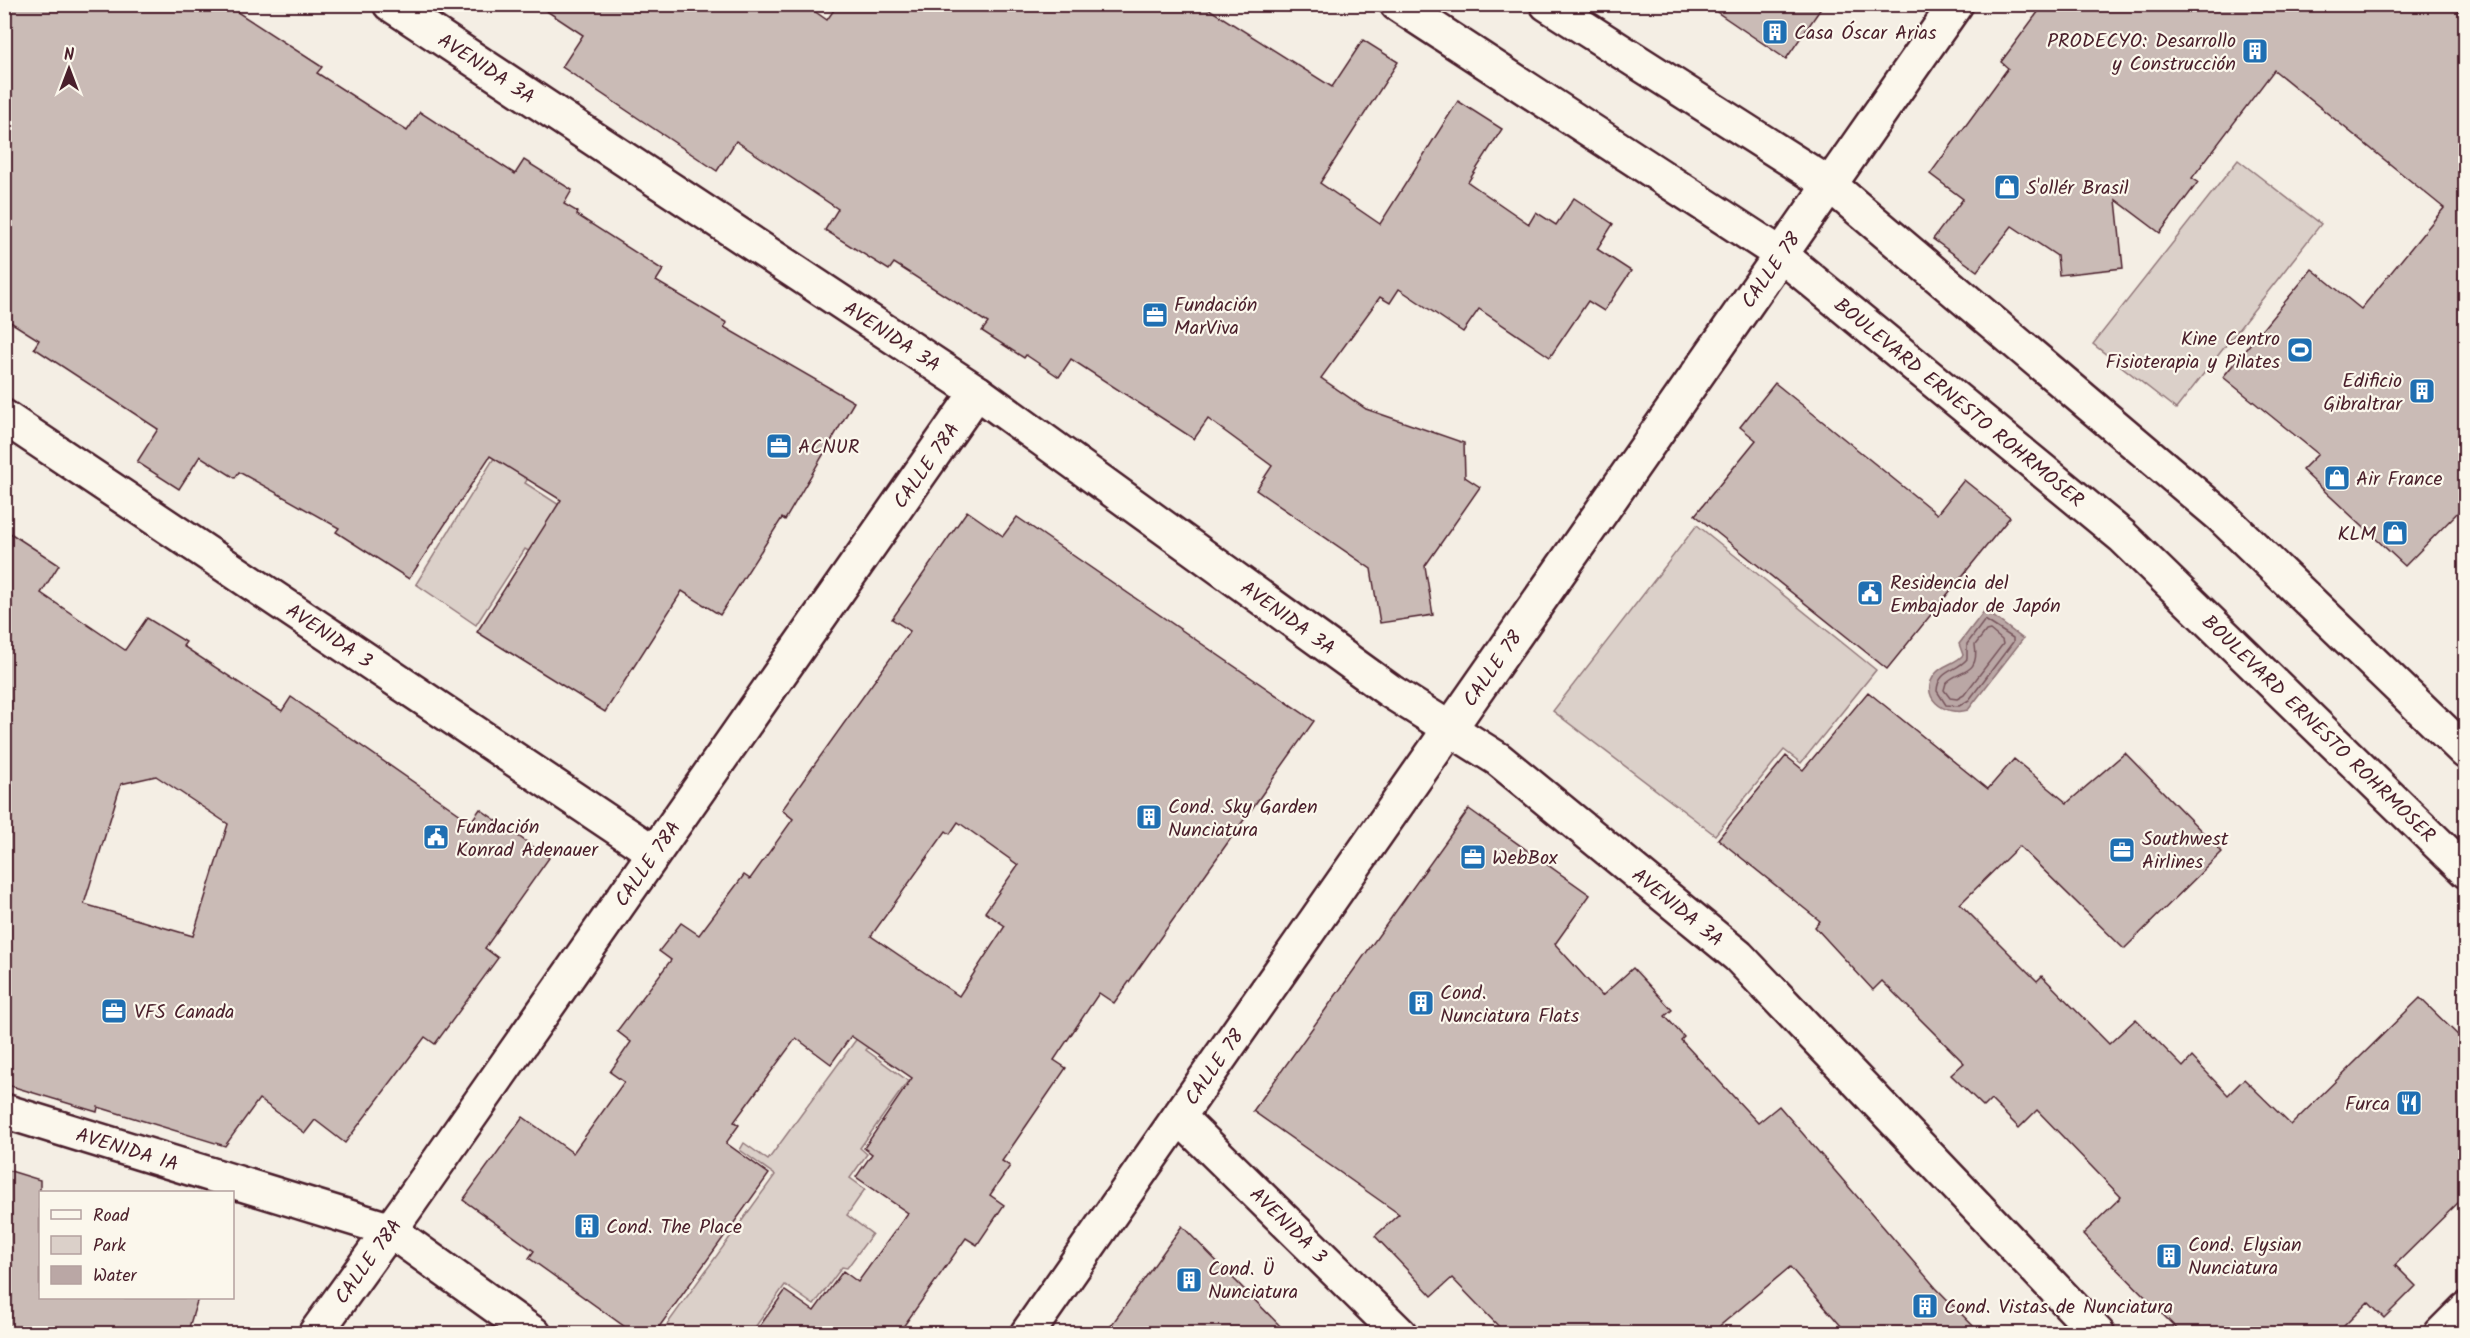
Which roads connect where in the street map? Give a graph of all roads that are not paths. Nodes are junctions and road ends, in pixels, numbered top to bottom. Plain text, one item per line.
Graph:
1 (390, 4) edge
2 (1396, 4) edge
3 (1547, 4) edge
4 (1956, 4) edge
5 (1829, 184) junction
6 (1780, 254) junction
7 (977, 392) junction
8 (4, 417) edge
9 (1449, 728) junction
10 (2466, 752) edge
11 (653, 852) junction
12 (2466, 871) edge
13 (4, 1111) edge
14 (1179, 1117) junction
15 (388, 1229) junction
16 (2466, 1309) edge
17 (315, 1334) edge
18 (534, 1334) edge
19 (1027, 1334) edge
20 (1400, 1334) edge
21 (2098, 1334) edge
22 (2441, 1334) edge

1 - 7 street, AVENIDA 3A
2 - 6 street, BOULEVARD ERNESTO ROHRMOSER
3 - 5 street
4 - 5 street, CALLE 78
5 - 6 street, CALLE 78
5 - 10 street
6 - 9 street, CALLE 78
6 - 12 street, BOULEVARD ERNESTO ROHRMOSER
7 - 9 street, AVENIDA 3A
7 - 11 street, CALLE 78A
8 - 11 street, AVENIDA 3
9 - 14 street, CALLE 78
9 - 21 street, AVENIDA 3A
11 - 15 street, CALLE 78A
13 - 15 street, AVENIDA 1A
14 - 19 street, CALLE 78
14 - 20 street, AVENIDA 3
15 - 17 street, CALLE 78A
15 - 18 street, AVENIDA 1A
16 - 22 street

